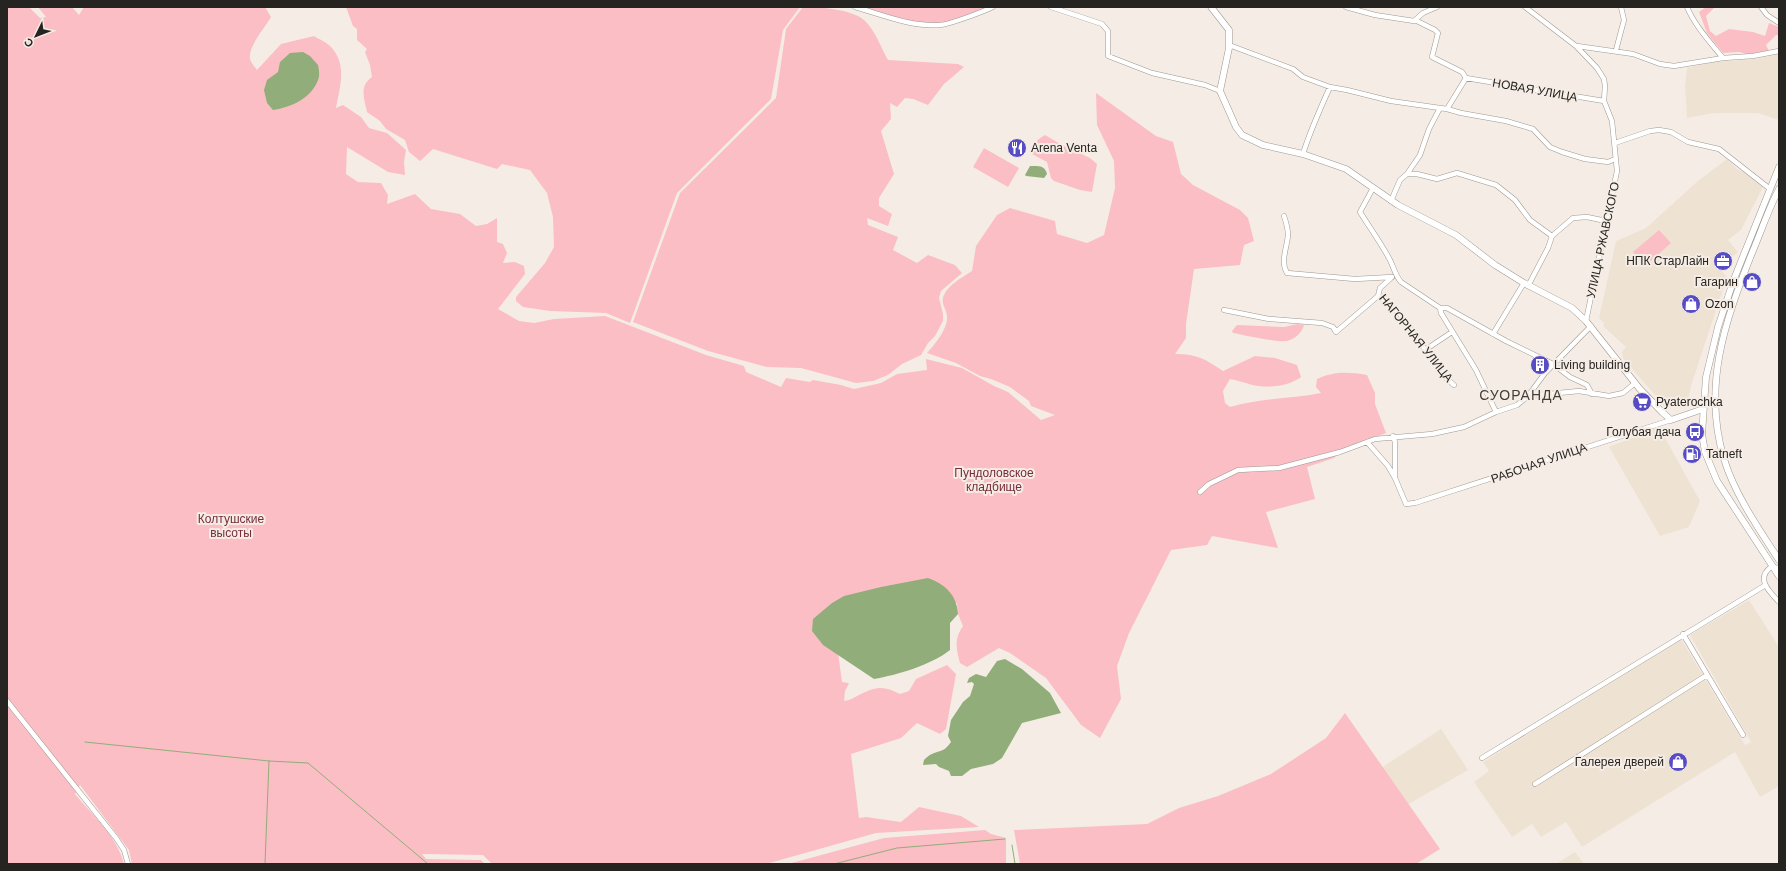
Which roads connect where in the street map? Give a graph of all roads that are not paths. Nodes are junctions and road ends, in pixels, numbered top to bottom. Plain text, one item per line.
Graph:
1 (855, 7) edge
2 (993, 7) edge
3 (1051, 7) edge
4 (1211, 7) edge
5 (1346, 7) edge
6 (1437, 7) edge
7 (1525, 7) edge
8 (1621, 7) edge
9 (1687, 7) edge
10 (1761, 7) edge
11 (1415, 20) junction
12 (1779, 24) edge
13 (1229, 45) junction
14 (1576, 46) junction
15 (1616, 50) junction
16 (1779, 51) edge
17 (1723, 58) junction
18 (1466, 78) junction
19 (1330, 87) junction
20 (1220, 91) junction
21 (1604, 101) junction
22 (1440, 108) junction
23 (1447, 109) junction
24 (1615, 143) junction
25 (1302, 154) junction
26 (1615, 160) junction
27 (1779, 167) edge
28 (1407, 174) junction
29 (1373, 188) junction
30 (1770, 189) junction
31 (1779, 189) edge
32 (1391, 201) junction
33 (1284, 216) dead end
34 (1606, 221) junction
35 (1552, 236) junction
36 (1394, 277) junction
37 (1526, 284) junction
38 (1378, 296) junction
39 (1440, 308) junction
40 (1224, 310) dead end
41 (1586, 321) junction
42 (1591, 326) junction
43 (1452, 332) junction
44 (1493, 334) junction
45 (1425, 350) junction
46 (1553, 364) junction
47 (1635, 383) junction
48 (1454, 385) dead end
49 (1592, 394) junction
50 (1528, 396) junction
51 (1703, 409) junction
52 (1496, 412) junction
53 (1671, 420) junction
54 (1393, 436) junction
55 (1367, 442) junction
56 (1396, 478) junction
57 (1200, 492) dead end
58 (1779, 560) edge
59 (1776, 568) edge
60 (1779, 576) edge
61 (1764, 586) junction
62 (1779, 602) edge
63 (1683, 634) junction
64 (1708, 675) junction
65 (7, 701) edge
66 (1743, 734) dead end
67 (1482, 758) dead end
68 (1535, 784) dead end
69 (128, 864) edge

1 - 2 street
3 - 20 street
4 - 13 main road
5 - 11 street
6 - 11 street
7 - 14 street
8 - 15 street
9 - 17 street
10 - 12 street
11 - 18 street
13 - 19 street
13 - 20 main road
14 - 15 street
14 - 21 street
15 - 17 street
16 - 17 street
18 - 21 street, НОВАЯ УЛИЦА
18 - 23 street
19 - 22 street
19 - 25 street
20 - 25 main road
21 - 24 street, УЛИЦА РЖАВСКОГО
22 - 23 street
22 - 28 street
23 - 26 street
24 - 26 street, УЛИЦА РЖАВСКОГО
24 - 30 street
25 - 29 main road
26 - 34 street, УЛИЦА РЖАВСКОГО
27 - 30 main road
28 - 32 street
28 - 35 street
29 - 32 main road
29 - 36 street
30 - 51 main road
31 - 58 main road
32 - 37 main road
33 - 36 street
34 - 35 street
34 - 41 street, УЛИЦА РЖАВСКОГО
35 - 37 street
36 - 38 street, НАГОРНАЯ УЛИЦА
36 - 39 street
37 - 41 main road
37 - 44 street
38 - 40 street
38 - 45 street, НАГОРНАЯ УЛИЦА
39 - 43 street
39 - 44 street
41 - 42 main road
42 - 46 street
42 - 47 main road
43 - 45 street
43 - 52 street
44 - 46 street
45 - 48 street, НАГОРНАЯ УЛИЦА
46 - 49 street
46 - 50 street
47 - 49 street
47 - 53 main road
49 - 50 street
50 - 52 street
51 - 53 main road
51 - 59 main road
52 - 54 street
53 - 56 street, РАБОЧАЯ УЛИЦА
54 - 55 street
54 - 56 street
55 - 56 street
55 - 57 street
59 - 60 main road
59 - 61 street
61 - 62 street
61 - 63 street
63 - 64 street
63 - 67 street
64 - 66 street
64 - 68 street
65 - 69 street

